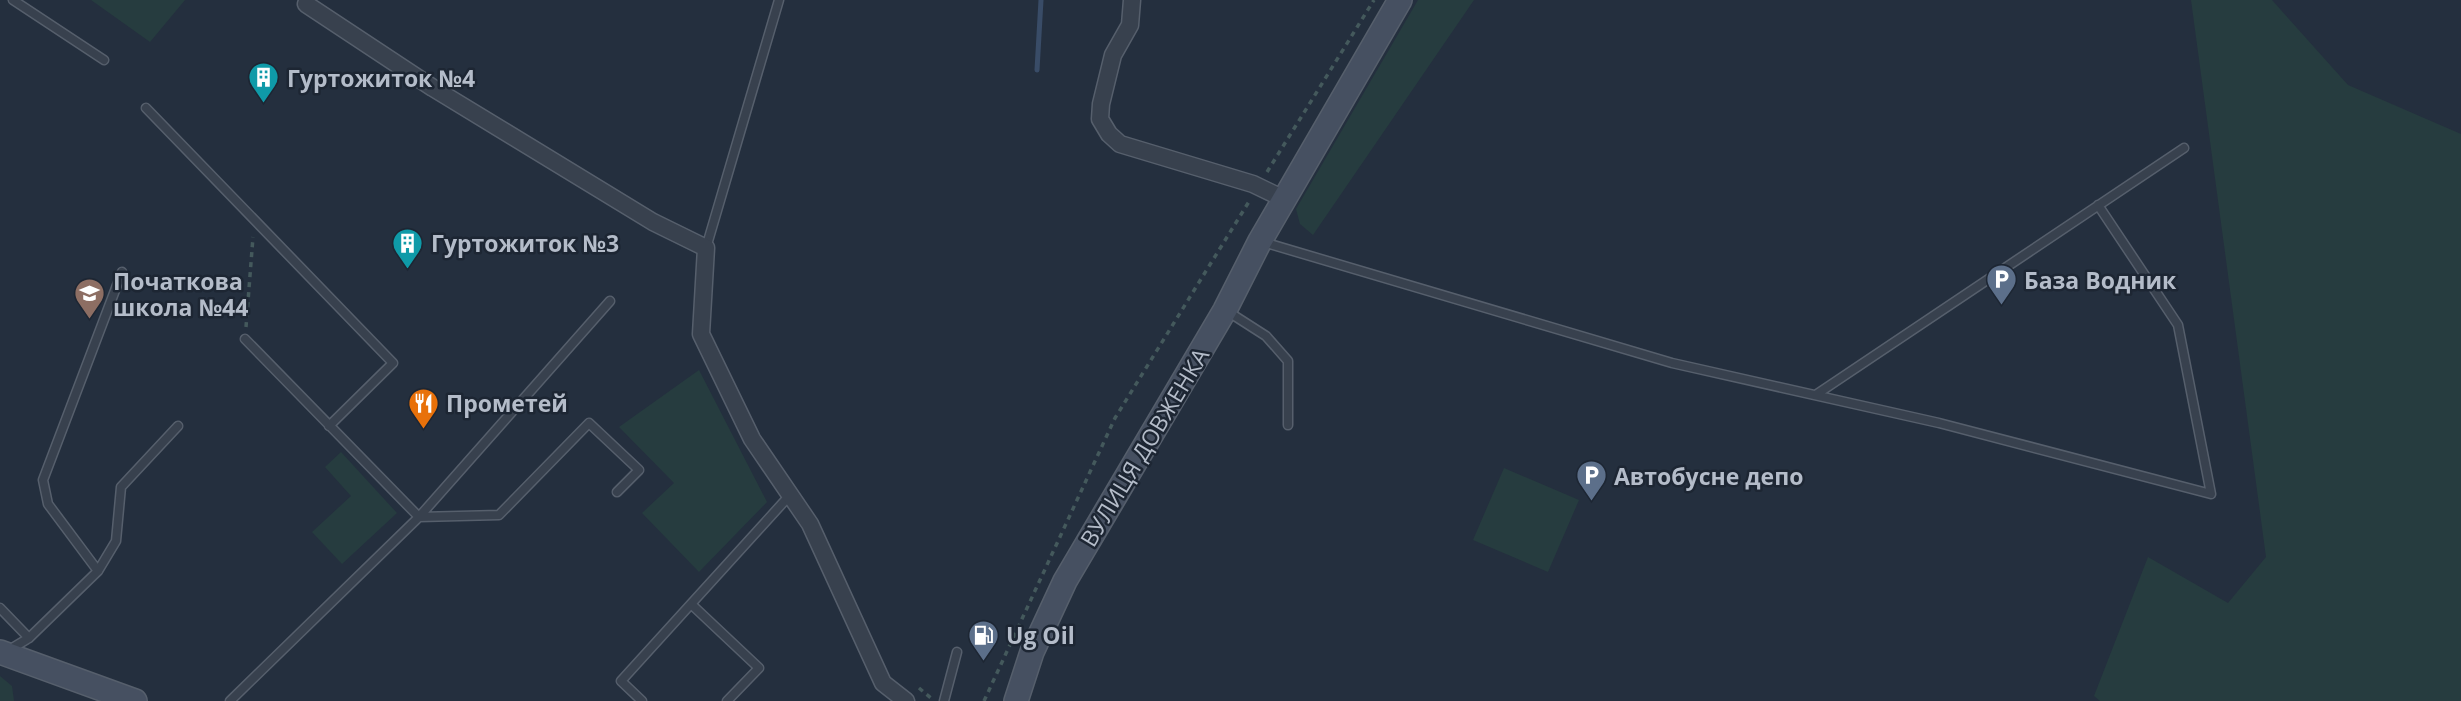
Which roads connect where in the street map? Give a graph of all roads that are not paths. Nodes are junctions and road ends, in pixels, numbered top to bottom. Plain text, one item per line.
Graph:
1 (13, 0) edge
2 (779, 0) edge
3 (1132, 0) edge
4 (1400, 0) edge
5 (306, 4) dead end
6 (104, 60) dead end
7 (146, 108) dead end
8 (2184, 148) dead end
9 (1284, 199) junction
10 (2098, 205) junction
11 (1260, 241) junction
12 (706, 248) junction
13 (122, 272) dead end
14 (610, 301) dead end
15 (1225, 310) junction
16 (245, 339) road end
17 (1817, 394) junction
18 (1287, 425) dead end
19 (178, 426) dead end
20 (329, 426) junction
21 (617, 492) dead end
22 (790, 495) junction
23 (419, 517) junction
24 (98, 571) junction
25 (691, 604) junction
26 (0, 608) edge
27 (29, 638) junction
28 (2, 652) edge
29 (957, 652) dead end
30 (128, 700) edge
31 (230, 701) edge
32 (642, 701) edge
33 (727, 701) edge
34 (906, 701) edge
35 (944, 701) edge
36 (1016, 701) edge

1 - 6 lane
2 - 12 lane
3 - 9 street
4 - 9 street, ВУЛИЦЯ ДОВЖЕНКА
5 - 12 street
7 - 20 lane
8 - 10 lane
9 - 11 street, ВУЛИЦЯ ДОВЖЕНКА
10 - 17 lane
10 - 17 lane
11 - 15 street, ВУЛИЦЯ ДОВЖЕНКА
11 - 17 lane
12 - 22 street
13 - 24 lane
14 - 23 lane
15 - 18 lane
15 - 36 street, ВУЛИЦЯ ДОВЖЕНКА
16 - 20 lane
19 - 24 lane
20 - 23 lane
21 - 23 lane
22 - 25 lane
22 - 34 street
23 - 31 lane
24 - 27 lane
25 - 32 lane
25 - 33 lane
26 - 27 lane
27 - 28 lane
28 - 30 street
29 - 35 lane

